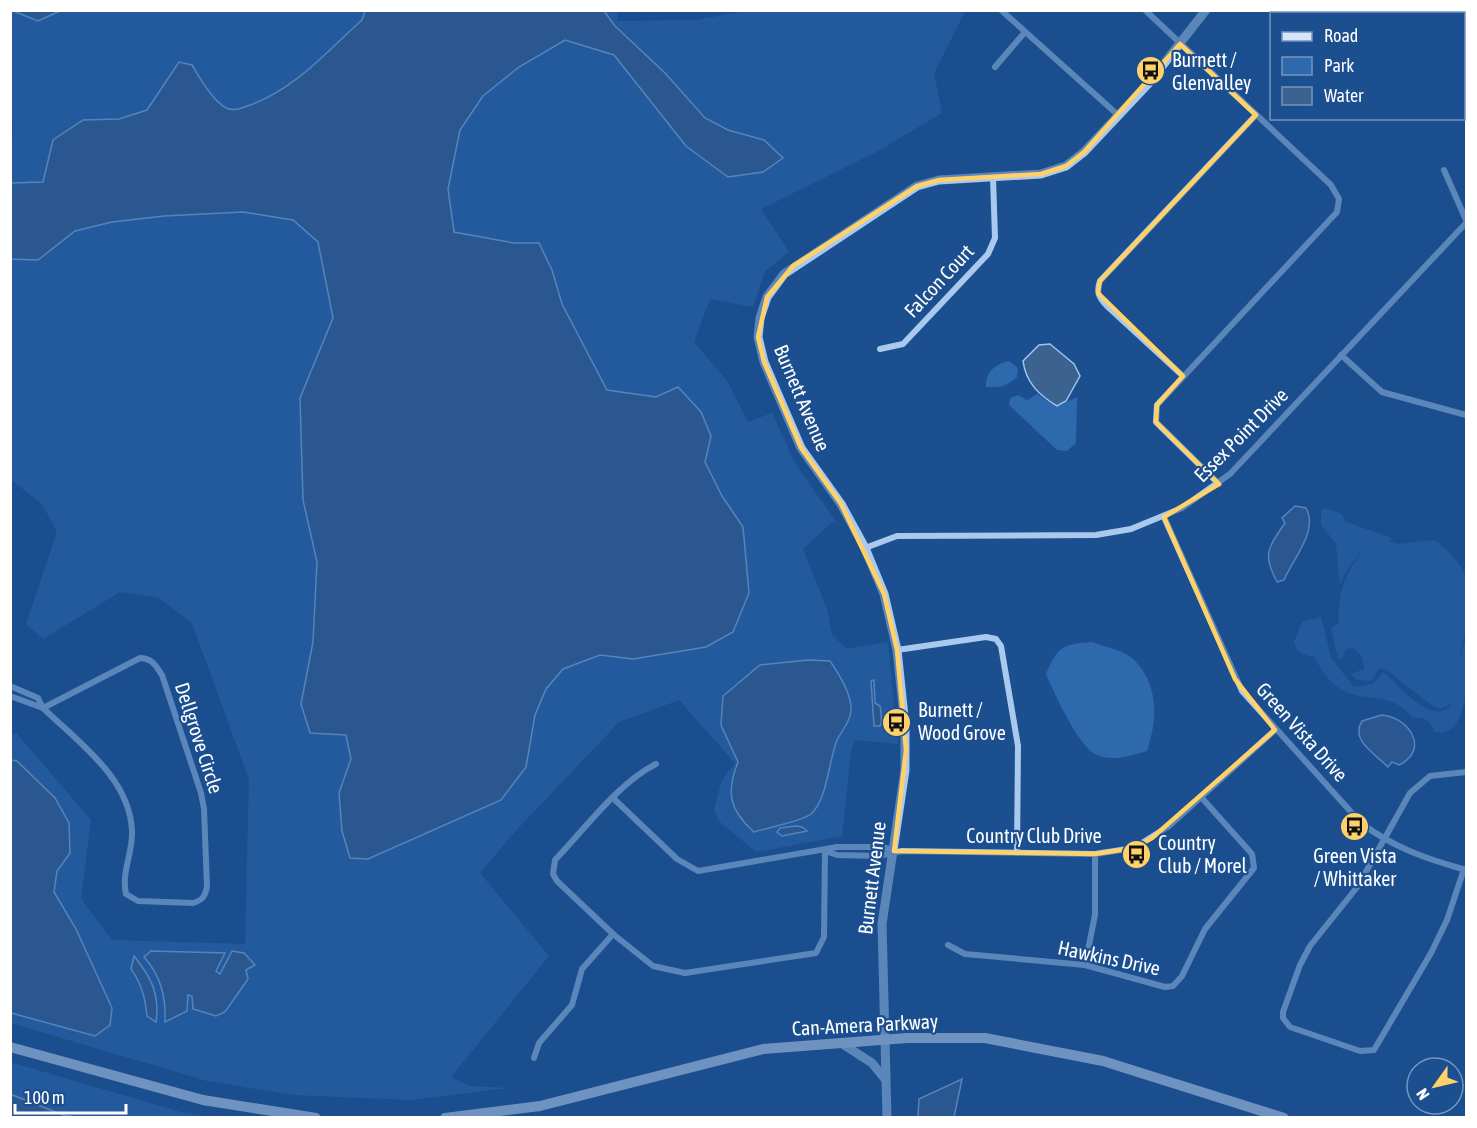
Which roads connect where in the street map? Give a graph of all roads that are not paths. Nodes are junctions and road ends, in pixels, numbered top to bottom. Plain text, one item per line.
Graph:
1 (1000, 10) edge
2 (1145, 10) edge
3 (1206, 10) edge
4 (1025, 32) junction
5 (1180, 44) junction
6 (995, 67) dead end
7 (1118, 115) junction
8 (1256, 115) junction
9 (1444, 170) dead end
10 (993, 177) junction
11 (1467, 221) edge
12 (880, 349) dead end
13 (1341, 355) junction
14 (1183, 376) junction
15 (1467, 415) edge
16 (1219, 484) junction
17 (1164, 518) junction
18 (865, 548) junction
19 (897, 650) junction
20 (10, 686) edge
21 (10, 696) edge
22 (43, 708) junction
23 (1275, 730) junction
24 (656, 764) dead end
25 (1467, 772) edge
26 (1201, 797) junction
27 (613, 798) junction
28 (1382, 839) junction
29 (825, 851) junction
30 (894, 851) junction
31 (1017, 853) junction
32 (1095, 854) junction
33 (1465, 869) edge
34 (613, 934) junction
35 (948, 945) dead end
36 (1084, 965) junction
37 (885, 1040) junction
38 (841, 1043) junction
39 (10, 1047) edge
40 (534, 1058) dead end
41 (885, 1079) junction
42 (316, 1118) edge
43 (445, 1118) edge
44 (887, 1118) edge
45 (1284, 1118) edge

1 - 4 street
2 - 5 street
3 - 5 street, Burnett Avenue
4 - 6 street
4 - 7 street
5 - 7 street, Burnett Avenue
5 - 8 street
7 - 10 street, Burnett Avenue
8 - 14 street
8 - 14 street
9 - 11 street
10 - 12 street, Falcon Court
10 - 18 street, Burnett Avenue
11 - 13 street, Essex Point Drive
13 - 15 street
13 - 16 street, Essex Point Drive
14 - 16 street
16 - 17 street, Essex Point Drive
17 - 18 street, Essex Point Drive
17 - 23 street, Green Vista Drive
18 - 19 street, Burnett Avenue
19 - 30 street, Burnett Avenue
19 - 31 street
20 - 22 street, Dellgrove Circle
21 - 22 street, Dellgrove Circle
22 - 22 street, Dellgrove Circle
23 - 26 street, Country Club Drive
23 - 28 street, Green Vista Drive
24 - 27 street
25 - 28 street
26 - 32 street, Country Club Drive
26 - 36 street, Hawkins Drive
27 - 29 street, Country Club Drive
27 - 34 street
28 - 33 street, Green Vista Drive
28 - 33 street
29 - 30 street, Country Club Drive
29 - 34 street
30 - 31 street, Country Club Drive
30 - 37 street, Burnett Avenue
31 - 32 street, Country Club Drive
32 - 36 street
34 - 40 street
35 - 36 street, Hawkins Drive
37 - 38 main road, Can-Amera Parkway
37 - 41 street, Burnett Avenue
37 - 45 main road, Can-Amera Parkway
38 - 41 street
38 - 43 main road, Can-Amera Parkway
39 - 42 main road
41 - 44 street, Burnett Avenue

